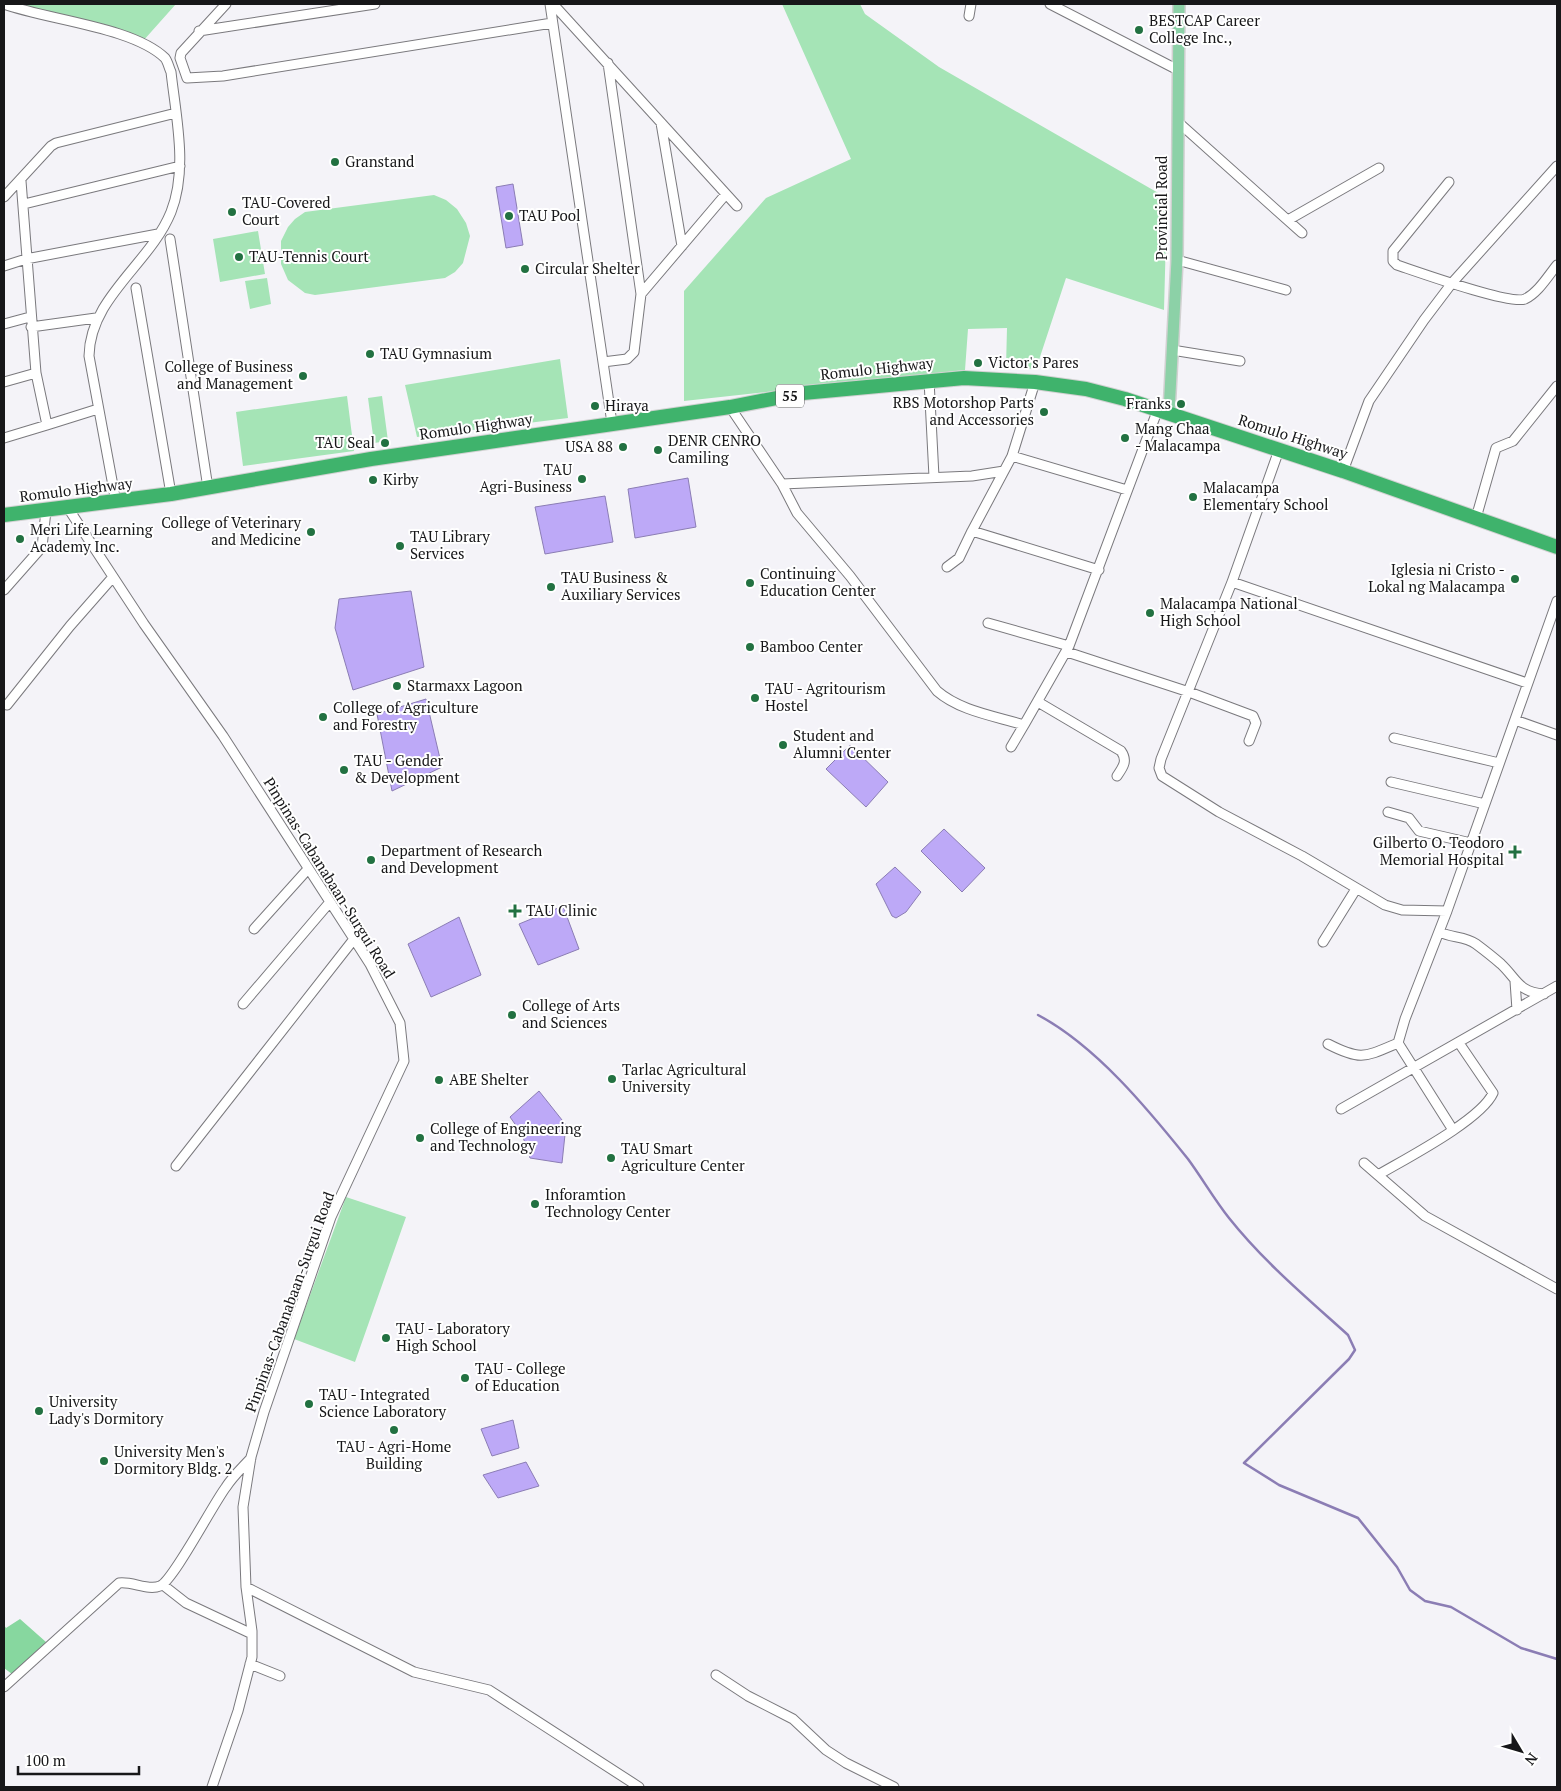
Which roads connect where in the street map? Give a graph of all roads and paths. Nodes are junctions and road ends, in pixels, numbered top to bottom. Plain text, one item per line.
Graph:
1 (4, 4) edge
2 (226, 4) edge
3 (375, 4) edge
4 (552, 4) edge
5 (971, 4) edge
6 (1050, 4) edge
7 (1179, 4) edge
8 (15, 6) edge
9 (969, 16) dead end
10 (552, 23) junction
11 (199, 31) junction
12 (608, 63) junction
13 (1178, 70) junction
14 (176, 113) junction
15 (1178, 122) junction
16 (661, 123) junction
17 (180, 166) junction
18 (1557, 166) edge
19 (1379, 168) dead end
20 (20, 181) junction
21 (1449, 182) dead end
22 (726, 194) junction
23 (4, 198) edge
24 (24, 204) junction
25 (737, 206) dead end
26 (1288, 220) junction
27 (1302, 233) dead end
28 (158, 234) junction
29 (170, 239) dead end
30 (682, 246) junction
31 (26, 259) junction
32 (1177, 260) junction
33 (1557, 265) edge
34 (4, 266) edge
35 (1452, 283) junction
36 (136, 288) dead end
37 (1286, 290) dead end
38 (641, 294) junction
39 (30, 317) junction
40 (96, 318) junction
41 (4, 324) edge
42 (31, 327) junction
43 (1172, 350) junction
44 (1240, 361) dead end
45 (603, 362) junction
46 (36, 373) junction
47 (928, 380) junction
48 (4, 382) edge
49 (1036, 382) junction
50 (1557, 386) edge
51 (730, 407) junction
52 (98, 409) junction
53 (1164, 411) junction
54 (612, 423) junction
55 (47, 425) junction
56 (4, 438) edge
57 (1279, 450) junction
58 (1012, 456) junction
59 (1004, 471) junction
60 (1343, 471) junction
61 (934, 477) junction
62 (782, 484) junction
63 (208, 488) junction
64 (1127, 490) junction
65 (171, 494) junction
66 (116, 502) junction
67 (68, 508) junction
68 (46, 510) junction
69 (4, 515) edge
70 (1476, 518) junction
71 (972, 531) junction
72 (1557, 547) edge
73 (947, 568) dead end
74 (1099, 570) junction
75 (113, 577) junction
76 (1232, 582) junction
77 (4, 590) edge
78 (1557, 601) edge
79 (988, 623) dead end
80 (1068, 649) junction
81 (1527, 683) junction
82 (1189, 692) junction
83 (1038, 702) junction
84 (7, 705) dead end
85 (1515, 720) junction
86 (1024, 725) junction
87 (1557, 735) edge
88 (1394, 738) dead end
89 (1249, 741) dead end
90 (1011, 747) dead end
91 (1499, 763) junction
92 (1117, 776) dead end
93 (1391, 782) dead end
94 (1485, 804) junction
95 (1388, 812) dead end
96 (1471, 843) junction
97 (308, 869) junction
98 (1356, 889) junction
99 (330, 902) junction
100 (1447, 911) junction
101 (254, 929) dead end
102 (1440, 932) junction
103 (354, 939) junction
104 (1323, 942) dead end
105 (1515, 981) junction
106 (1557, 986) edge
107 (1544, 994) junction
108 (243, 1004) dead end
109 (1517, 1010) junction
110 (1398, 1043) junction
111 (1459, 1043) junction
112 (1328, 1044) dead end
113 (1416, 1068) junction
114 (1342, 1108) dead end
115 (1453, 1130) junction
116 (1364, 1163) dead end
117 (176, 1166) dead end
118 (1378, 1175) junction
119 (1557, 1289) edge
120 (252, 1458) junction
121 (162, 1585) junction
122 (246, 1587) junction
123 (252, 1634) junction
124 (250, 1664) junction
125 (716, 1675) dead end
126 (280, 1676) dead end
127 (4, 1687) edge
128 (212, 1787) edge
129 (638, 1787) edge
130 (894, 1787) edge

1 - 8 street
2 - 11 street
3 - 11 street
4 - 10 street
4 - 12 street
5 - 9 street
6 - 13 street
7 - 13 main road, Provincial Road
8 - 14 street
10 - 11 street
10 - 45 street
12 - 16 street
12 - 38 street
13 - 15 main road, Provincial Road
14 - 17 street
14 - 20 street
15 - 26 street
15 - 32 main road, Provincial Road
16 - 22 street
16 - 30 street
17 - 24 street
17 - 28 street
18 - 35 street
19 - 26 street
20 - 23 street
20 - 24 street
21 - 35 street
22 - 25 street
22 - 30 street
24 - 31 street
26 - 27 street
28 - 31 street
28 - 40 street
29 - 63 street
30 - 38 street
31 - 34 street
31 - 39 street
32 - 37 street
32 - 43 main road, Provincial Road
33 - 35 street
35 - 60 street
36 - 65 street
38 - 45 street
39 - 41 street
39 - 42 street
40 - 42 street
40 - 52 street
42 - 46 street
43 - 44 street
43 - 53 main road, Provincial Road
45 - 54 street
46 - 48 street
46 - 55 street
47 - 49 highway, Romulo Highway / 55
47 - 51 highway, Romulo Highway / 55
47 - 61 street
49 - 53 highway, Romulo Highway / 55
49 - 58 street
50 - 70 street
51 - 54 highway, Romulo Highway / 55
51 - 62 street
52 - 55 street
52 - 66 street
53 - 57 highway, Romulo Highway / 55
53 - 64 street
54 - 63 highway, Romulo Highway / 55
55 - 56 street
57 - 60 highway, Romulo Highway / 55
57 - 76 street
58 - 59 street
58 - 64 street
59 - 61 street
59 - 71 street
60 - 70 highway, Romulo Highway / 55
61 - 62 street
62 - 86 street
63 - 65 highway, Romulo Highway / 55
64 - 74 street
65 - 66 highway, Romulo Highway / 55
66 - 67 highway, Romulo Highway / 55
67 - 68 highway, Romulo Highway / 55
67 - 75 street, Pinpinas-Cabanabaan-Surgui Road
68 - 69 highway, Romulo Highway / 55
68 - 77 street
70 - 72 highway, Romulo Highway / 55
71 - 73 street
71 - 74 street
74 - 80 street
75 - 84 street
75 - 97 street, Pinpinas-Cabanabaan-Surgui Road
76 - 81 street
76 - 82 street
78 - 81 street
79 - 80 street
80 - 82 street
80 - 83 street
81 - 85 street
82 - 89 street
82 - 98 street
83 - 86 street
83 - 92 street
85 - 87 street
85 - 91 street
86 - 90 street
88 - 91 street
91 - 94 street
93 - 94 street
94 - 96 street
95 - 96 street
96 - 100 street
97 - 99 street, Pinpinas-Cabanabaan-Surgui Road
97 - 101 street
98 - 100 street
98 - 104 street
99 - 103 street, Pinpinas-Cabanabaan-Surgui Road
99 - 108 street
100 - 102 street
102 - 105 street
102 - 110 street
103 - 117 street
103 - 120 street, Pinpinas-Cabanabaan-Surgui Road
105 - 107 street
105 - 109 street
106 - 107 street
107 - 109 street
109 - 111 street
110 - 112 street
110 - 113 street
111 - 113 street
111 - 115 street
113 - 114 street
113 - 115 street
115 - 118 street
116 - 118 street
118 - 119 street
120 - 121 street
120 - 122 street, Pinpinas-Cabanabaan-Surgui Road
121 - 123 street
121 - 127 street
122 - 123 street, Pinpinas-Cabanabaan-Surgui Road
122 - 129 street
123 - 124 street, Pinpinas-Cabanabaan-Surgui Road
124 - 126 street
124 - 128 street, Pinpinas-Cabanabaan-Surgui Road
125 - 130 street

